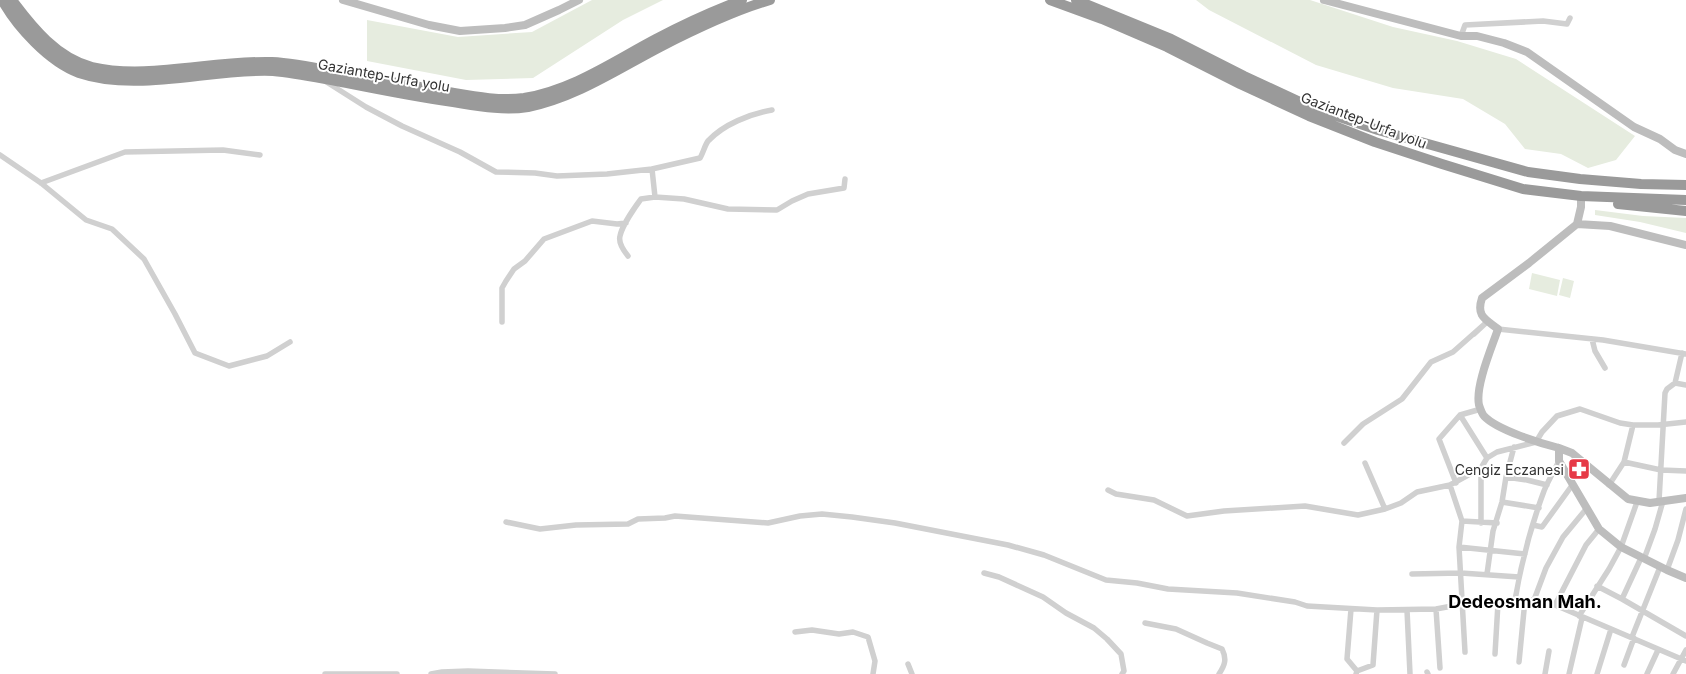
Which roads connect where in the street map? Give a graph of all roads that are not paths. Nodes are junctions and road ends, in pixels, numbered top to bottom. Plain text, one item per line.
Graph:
1 (2, 0) edge
2 (12, 0) edge
3 (343, 0) edge
4 (579, 0) edge
5 (742, 0) edge
6 (770, 0) edge
7 (1050, 0) edge
8 (1076, 0) edge
9 (1324, 0) edge
10 (1570, 18) dead end
11 (1461, 36) junction
12 (320, 78) junction
13 (772, 110) dead end
14 (1686, 154) edge
15 (0, 155) edge
16 (260, 155) dead end
17 (652, 169) junction
18 (845, 179) dead end
19 (41, 183) junction
20 (1686, 185) edge
21 (1581, 196) junction
22 (654, 197) junction
23 (1686, 200) edge
24 (1686, 211) edge
25 (626, 223) junction
26 (1577, 224) junction
27 (1686, 245) edge
28 (628, 256) dead end
29 (1488, 321) junction
30 (502, 322) dead end
31 (1498, 329) junction
32 (1474, 334) dead end
33 (1592, 339) junction
34 (290, 342) dead end
35 (1684, 353) edge
36 (1605, 368) dead end
37 (1675, 383) junction
38 (1686, 385) edge
39 (1481, 409) junction
40 (1460, 415) junction
41 (1686, 422) edge
42 (1663, 424) junction
43 (1632, 425) junction
44 (1536, 442) junction
45 (1344, 443) dead end
46 (1514, 447) junction
47 (1559, 448) junction
48 (1487, 458) junction
49 (1560, 461) junction
50 (1624, 462) junction
51 (1365, 463) dead end
52 (1481, 468) junction
53 (1661, 470) junction
54 (1686, 471) edge
55 (1506, 477) junction
56 (1453, 484) junction
57 (1573, 484) junction
58 (1547, 485) junction
59 (1609, 485) junction
60 (1108, 490) dead end
61 (1686, 498) edge
62 (1661, 501) junction
63 (1502, 502) junction
64 (1637, 502) junction
65 (1539, 508) junction
66 (1587, 508) junction
67 (1384, 510) junction
68 (1686, 510) edge
69 (1462, 521) junction
70 (506, 522) dead end
71 (1481, 523) junction
72 (1497, 523) junction
73 (1533, 524) junction
74 (1599, 529) junction
75 (1459, 547) junction
76 (1621, 548) junction
77 (1491, 551) junction
78 (1526, 554) junction
79 (1643, 558) junction
80 (1664, 569) junction
81 (984, 573) dead end
82 (1461, 573) junction
83 (1412, 574) dead end
84 (1487, 574) junction
85 (1519, 577) junction
86 (1686, 578) edge
87 (1597, 586) junction
88 (1622, 599) junction
89 (1515, 600) junction
90 (1524, 600) junction
91 (1534, 600) junction
92 (1498, 603) junction
93 (1463, 604) junction
94 (1555, 605) junction
95 (1351, 609) junction
96 (1436, 609) junction
97 (1377, 610) junction
98 (1407, 610) junction
99 (1642, 610) junction
100 (1581, 617) junction
101 (1145, 623) dead end
102 (1611, 628) junction
103 (796, 632) dead end
104 (1686, 636) edge
105 (1633, 638) junction
106 (1658, 650) junction
107 (1686, 650) edge
108 (1548, 651) dead end
109 (1465, 652) dead end
110 (1495, 654) dead end
111 (1684, 660) edge
112 (1519, 662) dead end
113 (908, 664) dead end
114 (1624, 665) dead end
115 (1440, 668) dead end
116 (1356, 673) edge
117 (325, 674) edge
118 (398, 674) edge
119 (431, 674) edge
120 (555, 674) edge
121 (873, 674) edge
122 (912, 674) edge
123 (1122, 674) edge
124 (1219, 674) edge
125 (1410, 674) edge
126 (1545, 674) edge
127 (1569, 674) edge
128 (1597, 674) edge
129 (1647, 674) edge
130 (1673, 674) edge

1 - 12 highway, Gaziantep-Urfa yolu
2 - 5 highway, Gaziantep-Urfa yolu
3 - 4 street
6 - 12 highway, Gaziantep-Urfa yolu
7 - 21 highway, Gaziantep-Urfa yolu
8 - 20 highway, Gaziantep-Urfa yolu
9 - 11 street
10 - 11 street
11 - 14 street
12 - 17 street
13 - 17 street
15 - 19 street
16 - 19 street
17 - 22 street
18 - 22 street
19 - 34 street
21 - 23 highway, Gaziantep-Urfa yolu
21 - 24 highway
21 - 26 street
22 - 25 street
25 - 28 street
25 - 30 street
26 - 27 street
26 - 29 street
29 - 31 street
29 - 32 street
29 - 45 street
31 - 33 street
31 - 39 street
33 - 35 street
33 - 36 street
35 - 37 street
37 - 38 street
37 - 42 street
39 - 40 street
39 - 44 street
40 - 48 street
40 - 56 street
41 - 42 street
42 - 43 street
42 - 53 street
43 - 44 street
43 - 50 street
44 - 46 street
44 - 47 street
46 - 48 street
46 - 55 street
47 - 49 street
47 - 59 street
48 - 52 street
49 - 57 street
49 - 58 street
50 - 53 street
50 - 59 street
51 - 67 street
52 - 56 street
52 - 71 street
53 - 54 street
53 - 62 street
55 - 58 street
55 - 63 street
56 - 67 street
56 - 69 street
57 - 66 street
57 - 73 street
58 - 65 street
59 - 64 street
60 - 67 street
61 - 62 street
62 - 64 street
62 - 79 street
63 - 65 street
63 - 72 street
64 - 76 street
65 - 73 street
66 - 74 street
66 - 91 street
68 - 80 street
69 - 71 street
69 - 75 street
70 - 95 street
71 - 72 street
72 - 77 street
73 - 78 street
74 - 76 street
74 - 94 street
75 - 77 street
75 - 82 street
76 - 79 street
76 - 87 street
77 - 78 street
77 - 84 street
78 - 85 street
79 - 80 street
79 - 88 street
80 - 86 street
80 - 99 street
81 - 123 street
82 - 83 street
82 - 84 street
82 - 93 street
84 - 85 street
85 - 89 street
87 - 88 street
87 - 100 street
88 - 99 street
89 - 90 street
89 - 92 street
90 - 91 street
90 - 112 street
91 - 94 street
92 - 93 street
92 - 110 street
93 - 96 street
93 - 109 street
94 - 100 street
95 - 97 street
95 - 116 street
96 - 98 street
96 - 115 street
97 - 98 street
97 - 116 street
98 - 125 street
99 - 104 street
99 - 105 street
100 - 102 street
100 - 127 street
101 - 124 street
102 - 105 street
102 - 128 street
103 - 121 street
105 - 106 street
105 - 114 street
106 - 111 street
106 - 129 street
107 - 111 street
108 - 126 street
111 - 130 street
113 - 122 street
117 - 118 street
119 - 120 street

